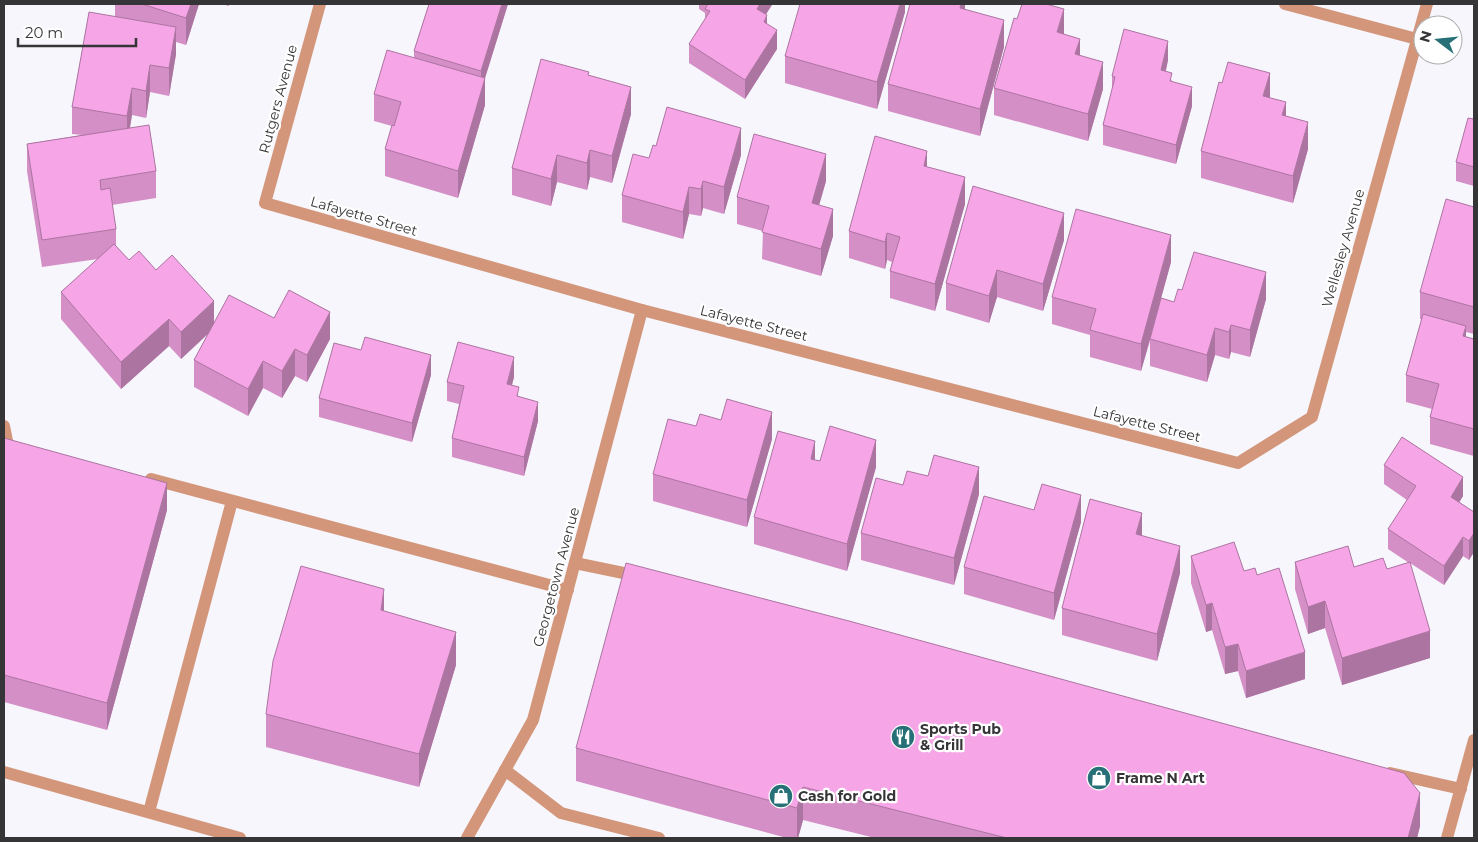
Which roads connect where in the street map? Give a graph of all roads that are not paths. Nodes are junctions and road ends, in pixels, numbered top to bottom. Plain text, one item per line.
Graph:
1 (320, 4) edge
2 (1285, 4) edge
3 (1413, 38) edge
4 (1413, 53) edge
5 (265, 203) joint
6 (642, 310) junction
7 (4, 426) edge
8 (9, 441) edge
9 (1238, 463) joint
10 (139, 476) edge
11 (232, 501) junction
12 (575, 562) junction
13 (650, 578) edge
14 (568, 590) junction
15 (1474, 740) edge
16 (1376, 769) edge
17 (505, 770) junction
18 (4, 772) edge
19 (1461, 789) junction
20 (149, 812) junction
21 (232, 837) edge
22 (467, 838) edge
23 (659, 838) edge
24 (1447, 838) edge

1 - 5 street, Rutgers Avenue
2 - 3 street
4 - 9 street, Wellesley Avenue
5 - 6 street, Lafayette Street
6 - 9 street, Lafayette Street
6 - 12 street, Georgetown Avenue
7 - 8 street
10 - 11 street
11 - 14 street
11 - 20 street
12 - 13 street
12 - 14 street, Georgetown Avenue
14 - 17 street, Georgetown Avenue
15 - 19 street
16 - 19 street
17 - 22 street, Georgetown Avenue
17 - 23 street
18 - 20 street
19 - 24 street
20 - 21 street

